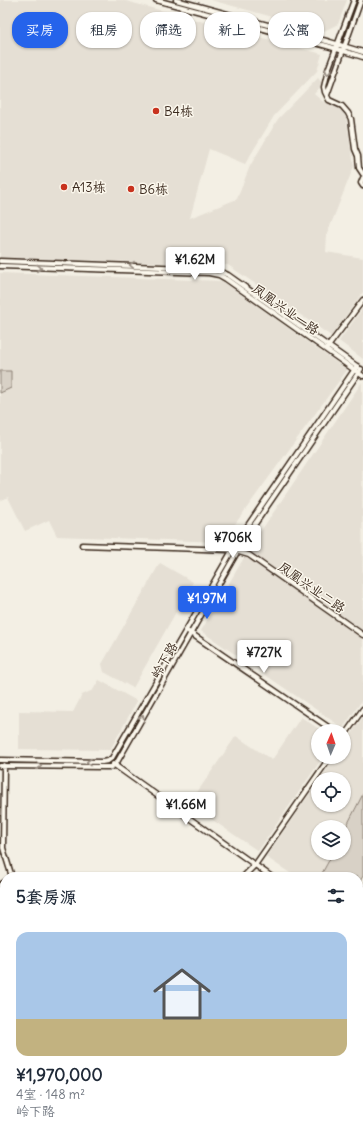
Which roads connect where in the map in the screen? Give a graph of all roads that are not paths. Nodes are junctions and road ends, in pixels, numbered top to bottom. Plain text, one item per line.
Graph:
1 (156, 0) edge
2 (176, 0) edge
3 (354, 0) edge
4 (361, 0) edge
5 (337, 46) junction
6 (344, 49) junction
7 (363, 52) edge
8 (363, 57) edge
9 (327, 95) junction
10 (363, 174) edge
11 (363, 178) edge
12 (363, 186) edge
13 (0, 261) edge
14 (0, 266) edge
15 (363, 300) edge
16 (327, 348) junction
17 (359, 370) edge
18 (363, 376) edge
19 (82, 545) dead end
20 (232, 550) junction
21 (238, 551) junction
22 (188, 632) junction
23 (363, 636) edge
24 (363, 709) edge
25 (324, 724) edge
26 (351, 726) edge
27 (2, 760) edge
28 (109, 761) junction
29 (325, 764) edge
30 (114, 765) junction
31 (2, 766) edge
32 (2, 801) edge
33 (2, 848) edge
34 (255, 865) junction
35 (10, 872) edge
36 (248, 872) edge
37 (265, 872) edge

1 - 5 street
2 - 5 street
3 - 5 street
4 - 6 street
5 - 6 street
5 -> 9 street
6 - 7 street
6 - 8 street
6 - 9 street
9 - 10 street
11 - 12 street
16 -> 13 street, 凤凰兴业一路
14 -> 16 street, 凤凰兴业一路
15 - 16 street
16 - 17 street, 凤凰兴业一路
17 - 18 street, 凤凰兴业一路
17 - 20 street, 岭下路
17 - 21 street, 岭下路
19 - 20 street, 凤凰兴业二路
20 - 21 street, 凤凰兴业二路
20 - 22 street, 岭下路
21 - 22 street, 岭下路
21 - 23 street, 凤凰兴业二路
22 - 25 street
22 - 28 street, 岭下路
30 -> 22 street, 岭下路
24 - 26 street
28 -> 27 street
27 - 31 street
28 - 30 street
29 - 34 street
31 -> 30 street
30 - 34 street
31 - 32 street
32 - 33 street
33 - 35 street
34 - 36 street
34 - 37 street

